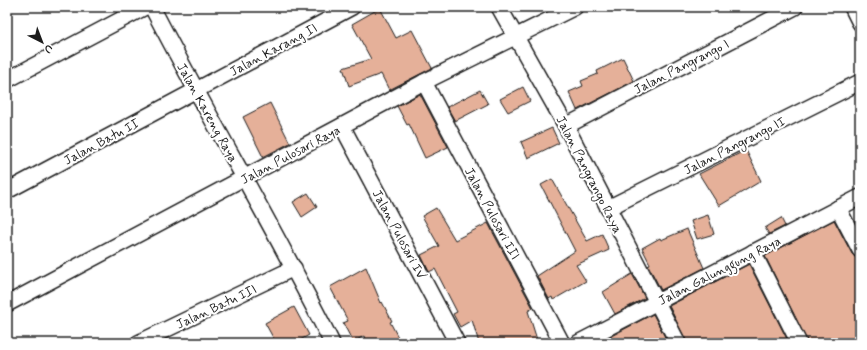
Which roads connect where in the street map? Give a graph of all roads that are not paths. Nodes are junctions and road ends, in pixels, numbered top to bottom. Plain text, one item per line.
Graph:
1 (145, 7) edge
2 (152, 7) edge
3 (352, 7) edge
4 (499, 7) edge
5 (575, 7) edge
6 (795, 7) edge
7 (852, 7) edge
8 (860, 23) edge
9 (515, 37) junction
10 (7, 80) edge
11 (424, 82) junction
12 (860, 82) edge
13 (195, 91) junction
14 (342, 126) junction
15 (566, 126) junction
16 (245, 179) junction
17 (7, 191) edge
18 (860, 196) edge
19 (608, 208) junction
20 (838, 208) junction
21 (860, 250) edge
22 (752, 252) junction
23 (294, 268) junction
24 (657, 302) junction
25 (7, 304) edge
26 (138, 343) edge
27 (332, 343) edge
28 (457, 343) edge
29 (562, 343) edge
30 (578, 343) edge
31 (678, 343) edge
32 (799, 343) edge

1 - 10 street
2 - 13 street, Jalan Kareng Raya
3 - 13 street, Jalan Karang II
4 - 9 street, Jalan Pangrango Raya
5 - 9 street, Jalan Pulosari Raya
6 - 15 street, Jalan Pangrango I
7 - 8 street
9 - 11 street, Jalan Pulosari Raya
9 - 15 street, Jalan Pangrango Raya
11 - 14 street, Jalan Pulosari Raya
11 - 29 street, Jalan Pulosari III
12 - 19 street, Jalan Pangrango II
13 - 16 street, Jalan Kareng Raya
13 - 17 street, Jalan Batu II
14 - 16 street, Jalan Pulosari Raya
14 - 28 street, Jalan Pulosari IV
15 - 19 street, Jalan Pangrango Raya
16 - 23 street, Jalan Kareng Raya
16 - 25 street, Jalan Pulosari Raya
18 - 20 street, Jalan Galunggung Raya
19 - 24 street, Jalan Pangrango Raya
20 - 21 street
20 - 22 street, Jalan Galunggung Raya
22 - 24 street, Jalan Galunggung Raya
22 - 32 street
23 - 26 street, Jalan Batu III
23 - 27 street, Jalan Kareng Raya
24 - 30 street, Jalan Galunggung Raya
24 - 31 street, Jalan Pangrango Raya

